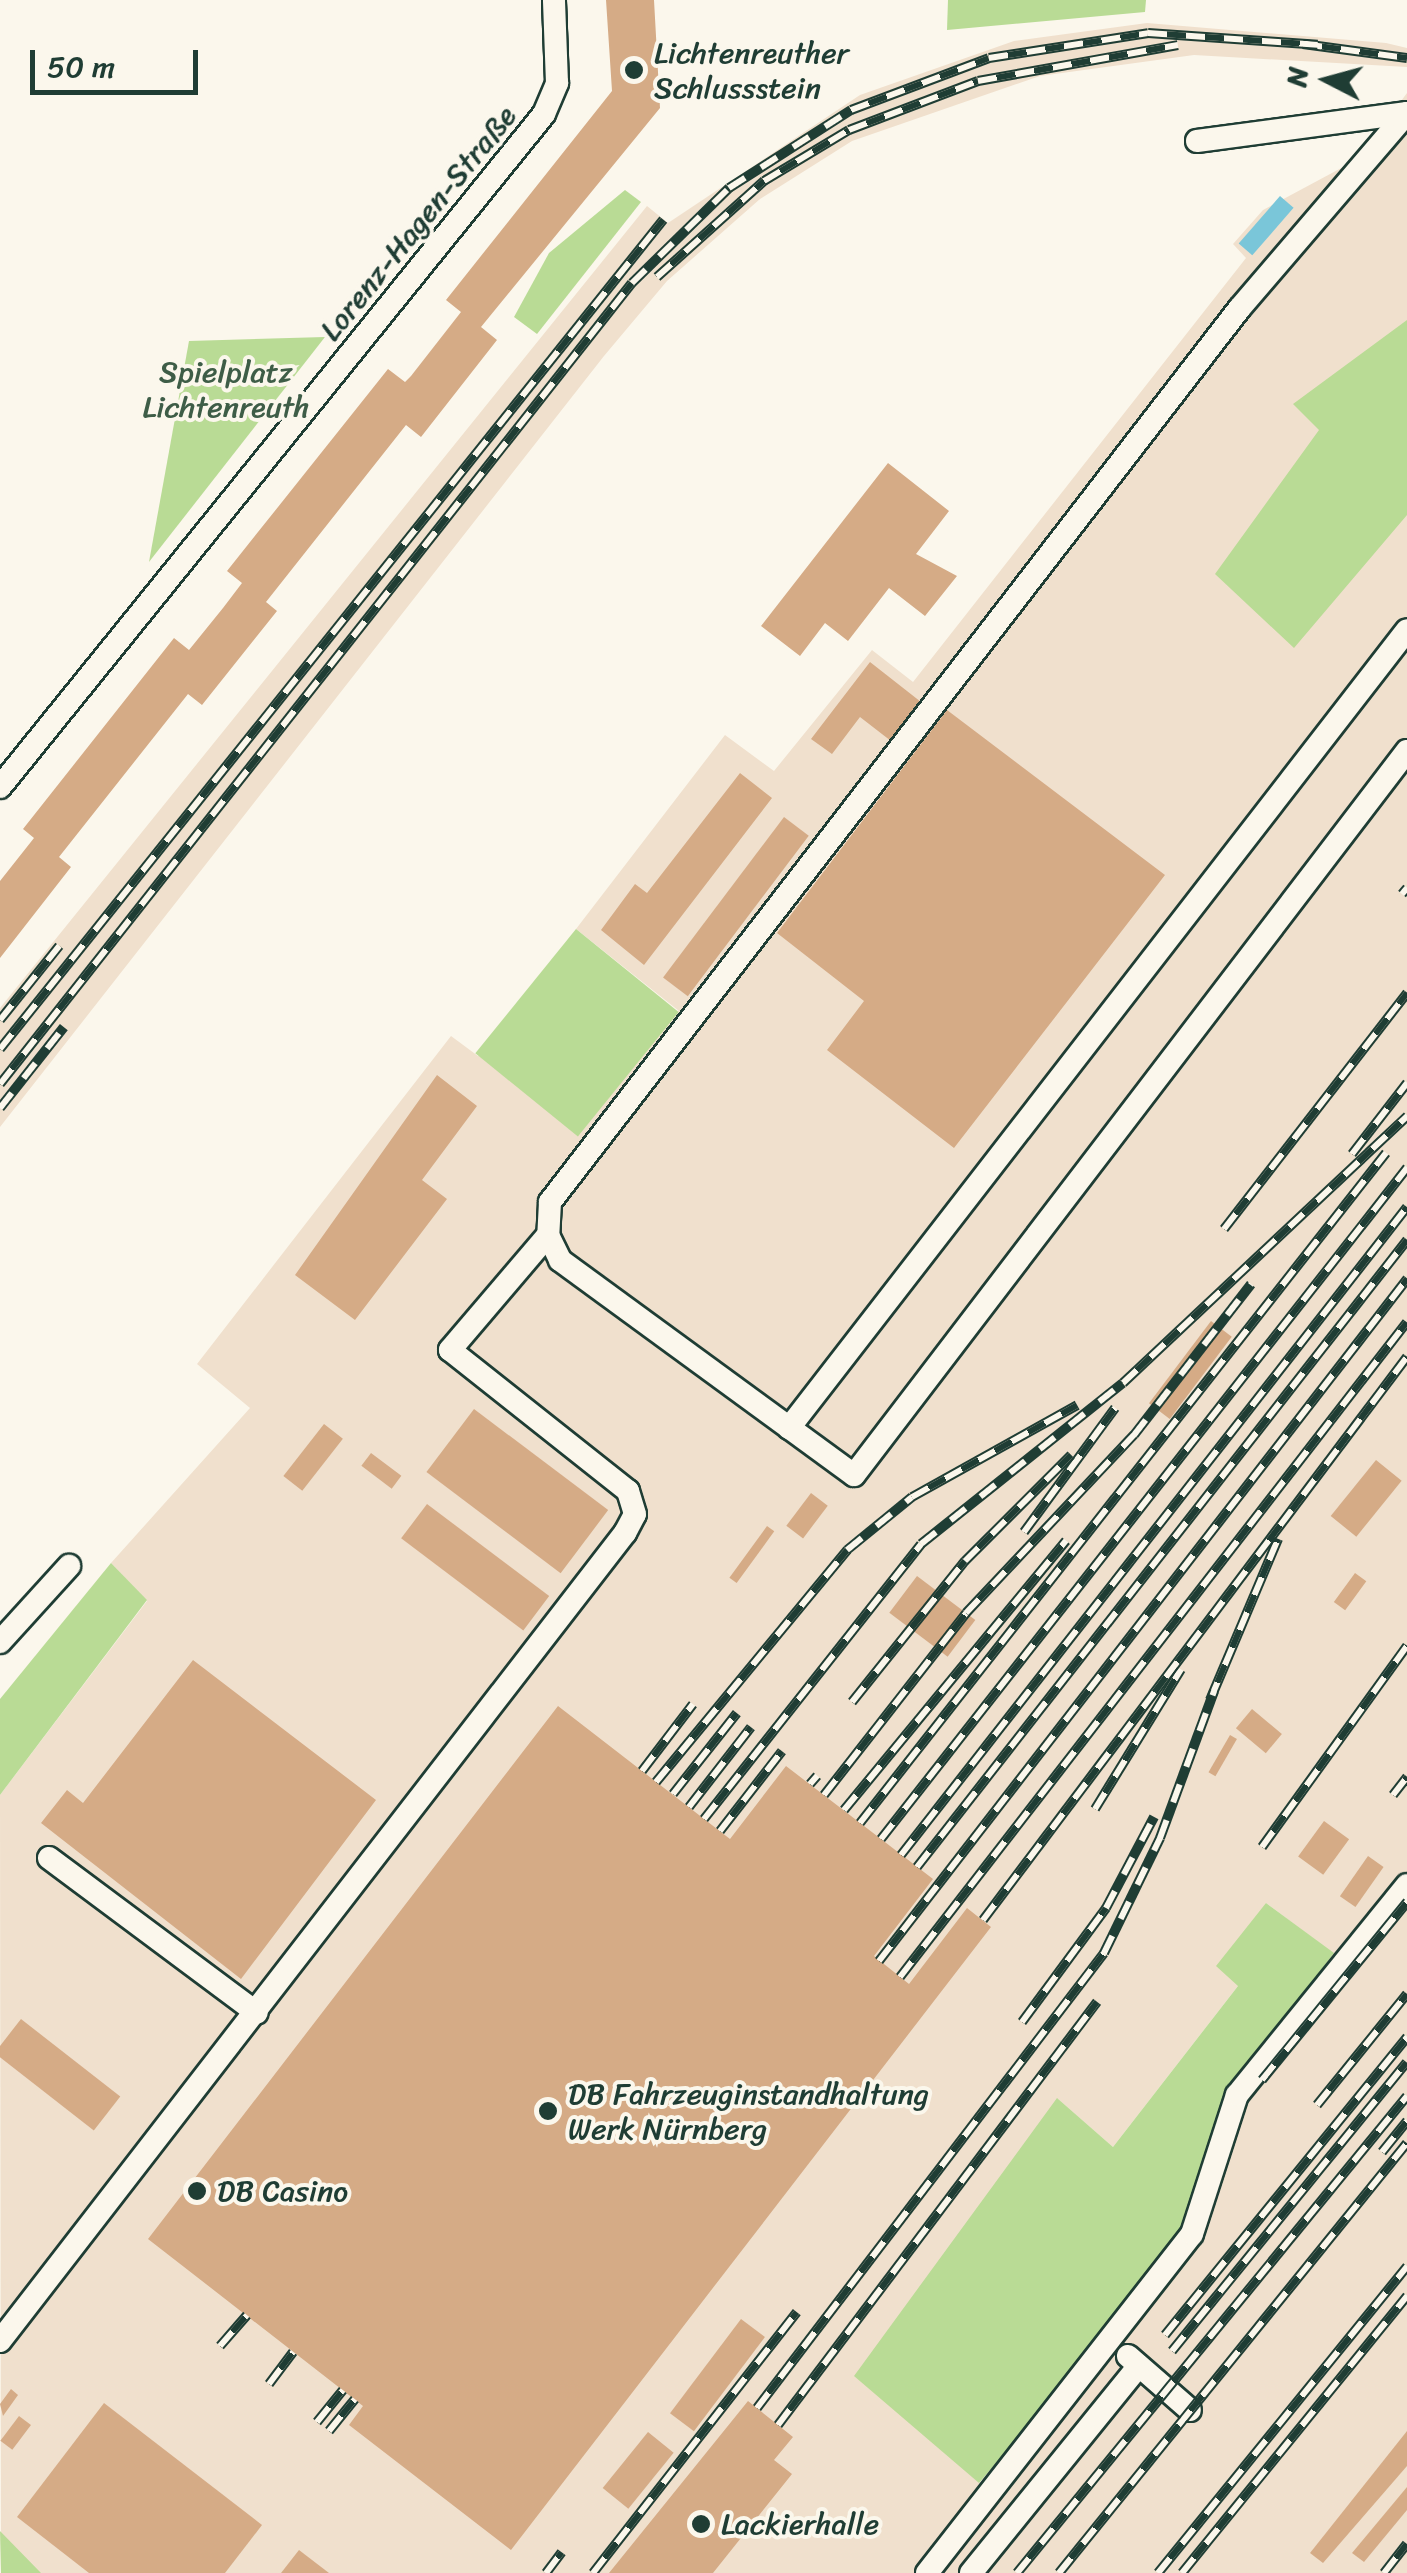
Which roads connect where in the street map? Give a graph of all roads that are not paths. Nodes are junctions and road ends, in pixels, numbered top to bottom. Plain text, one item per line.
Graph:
1 (554, 0) edge
2 (1407, 113) edge
3 (1197, 142) dead end
4 (1407, 630) edge
5 (1407, 751) edge
6 (0, 787) edge
7 (548, 1235) junction
8 (789, 1428) junction
9 (68, 1566) dead end
10 (0, 1642) edge
11 (49, 1858) dead end
12 (1407, 1885) edge
13 (257, 2013) junction
14 (0, 2341) edge
15 (1115, 2343) junction
16 (1138, 2367) junction
17 (1190, 2410) dead end
18 (927, 2573) edge
19 (971, 2573) edge

1 - 6 street, Lorenz-Hagen-Straße
2 - 3 street
2 - 7 street
4 - 8 street
5 - 8 street
7 - 8 street
7 - 13 street
9 - 10 street
11 - 13 street
12 - 15 street
13 - 14 street
15 - 16 street
15 - 18 street
16 - 17 street
16 - 19 street

